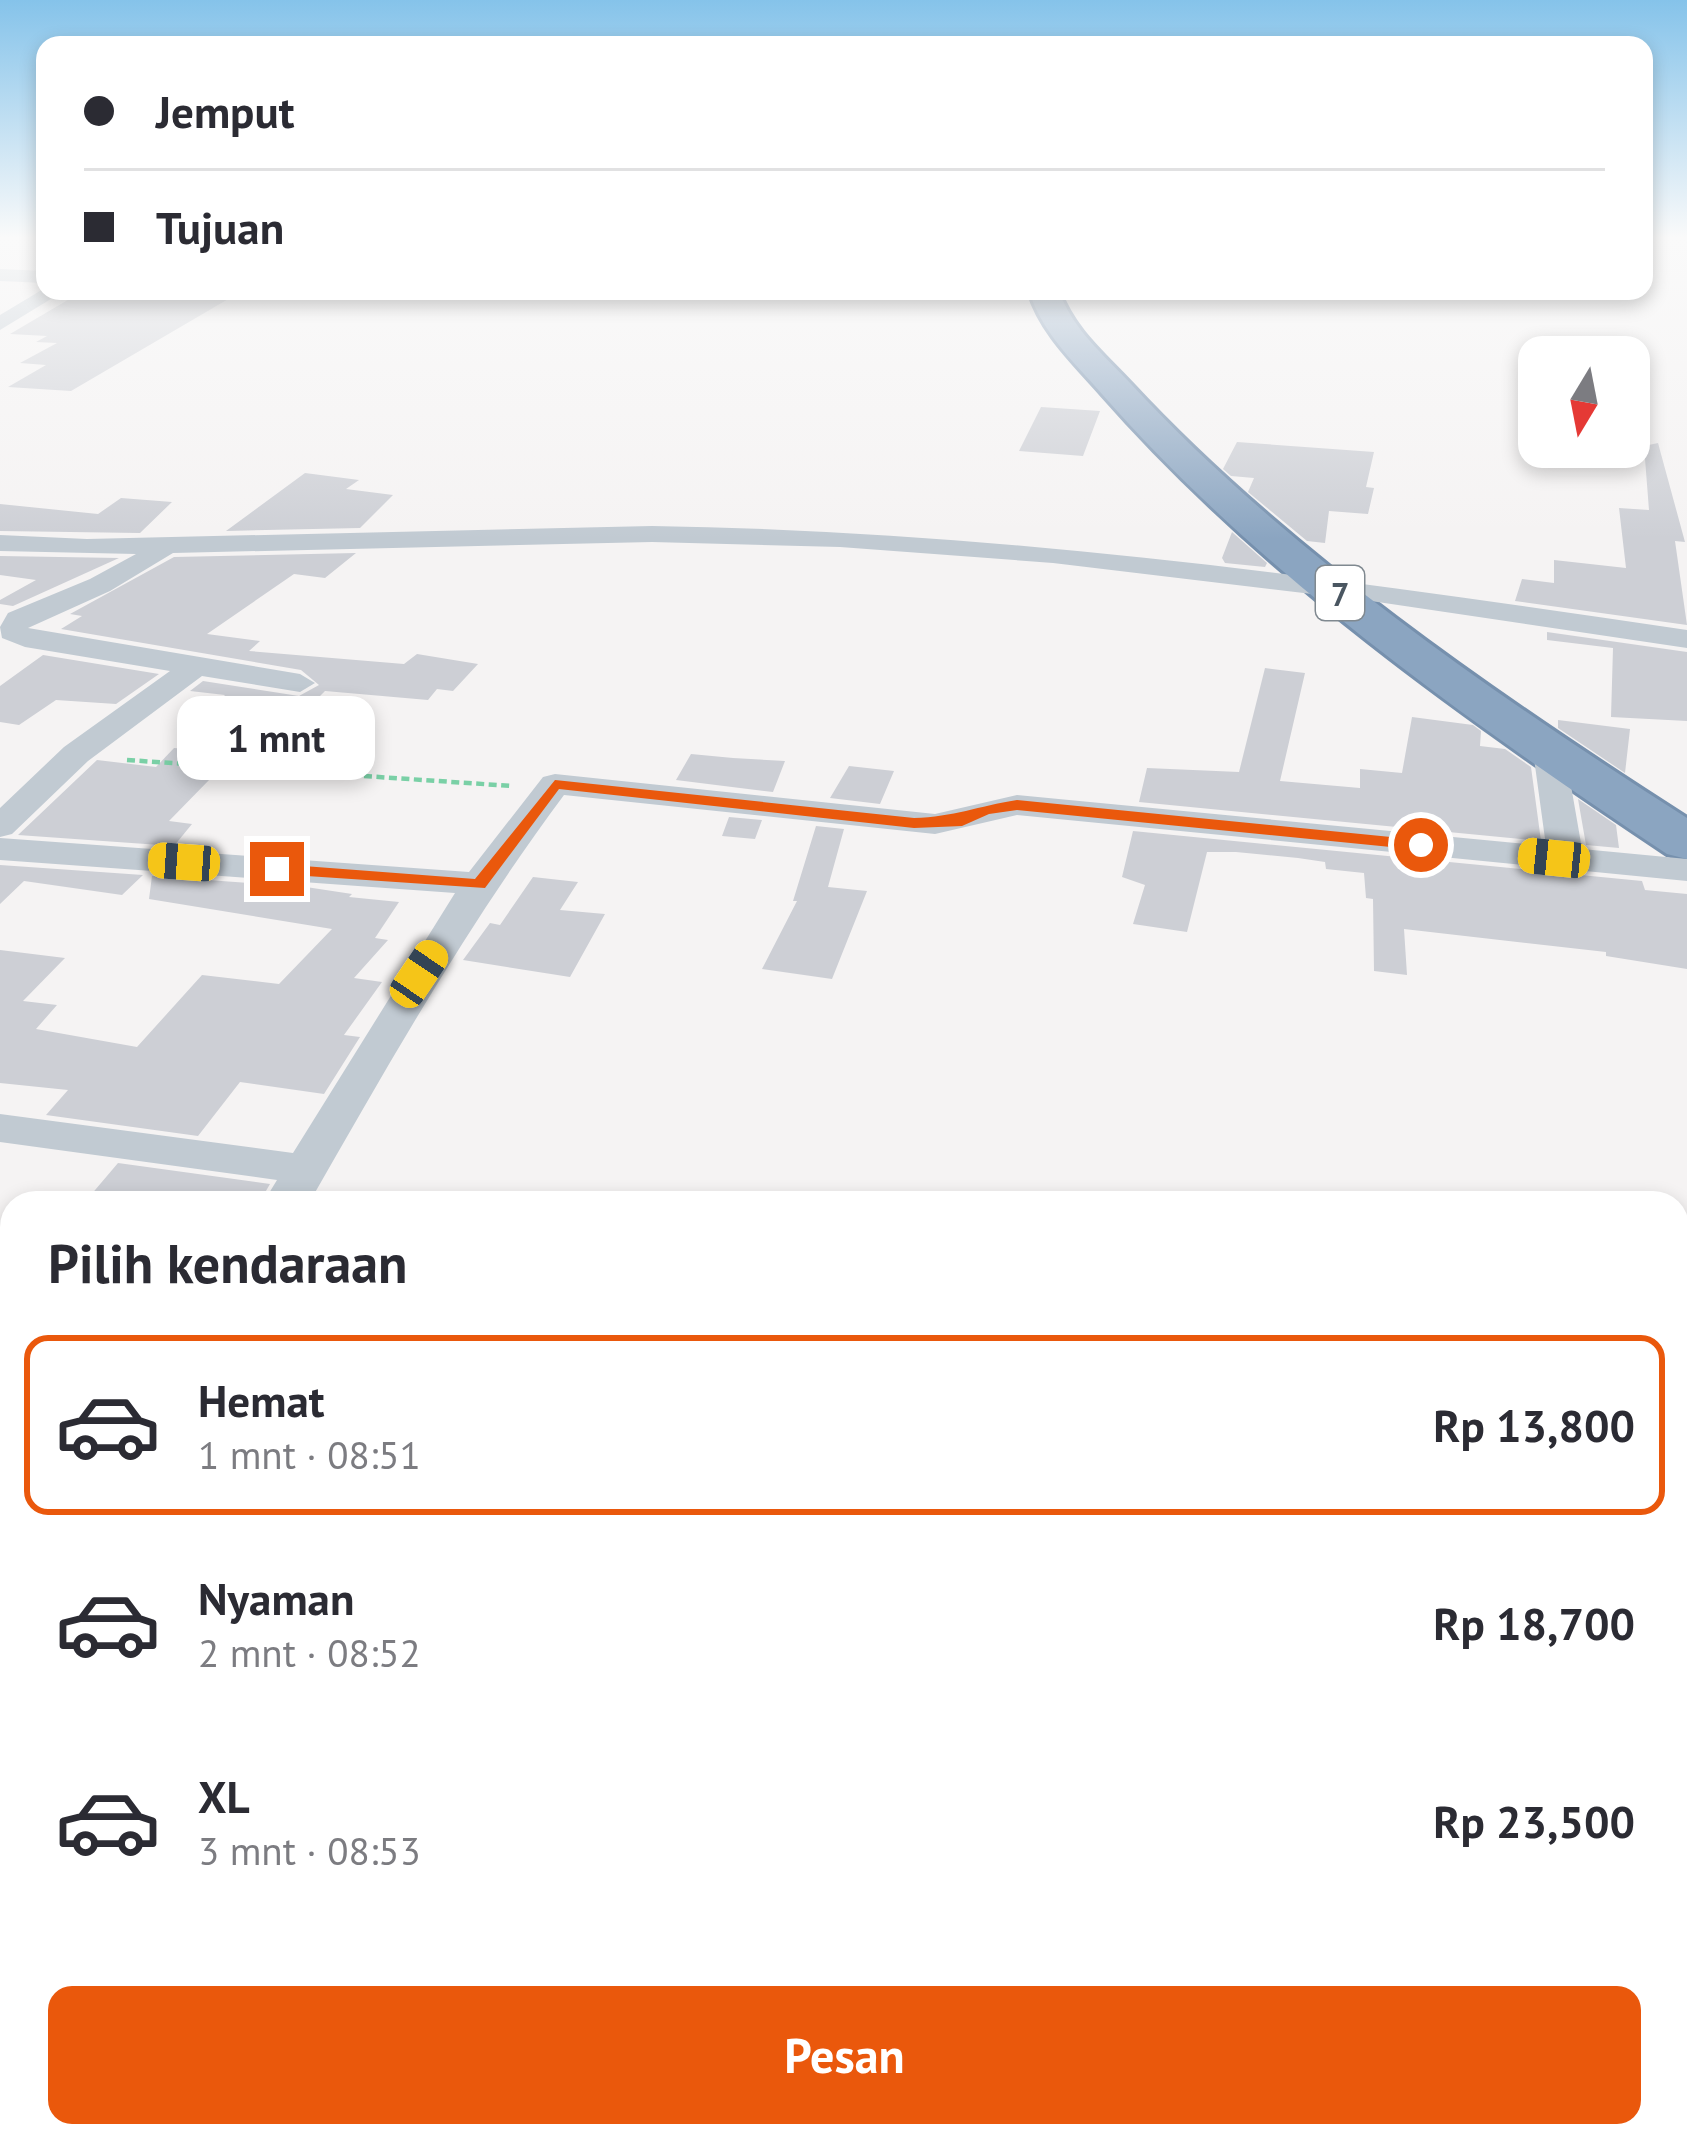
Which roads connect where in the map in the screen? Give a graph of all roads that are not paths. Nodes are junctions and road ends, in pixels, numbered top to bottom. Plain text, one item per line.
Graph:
1 (1071, 338) edge
2 (0, 543) edge
3 (172, 546) junction
4 (1334, 589) junction
5 (1687, 638) edge
6 (32, 639) junction
7 (0, 662) edge
8 (196, 666) junction
9 (299, 683) dead end
10 (1550, 751) junction
11 (76, 754) junction
12 (127, 760) road end
13 (0, 826) edge
14 (1687, 842) edge
15 (0, 849) edge
16 (1566, 859) junction
17 (1687, 870) edge
18 (479, 884) junction
19 (0, 1129) edge
20 (297, 1186) edge

1 - 4 highway, 7
2 - 3 street
3 - 4 street
3 - 6 street
4 - 5 street
4 - 10 highway, 7
6 - 7 street
6 - 8 street
8 - 9 street
8 - 11 street
10 - 14 highway, 7
10 - 16 street
11 - 12 street
11 - 13 street
15 - 18 street
16 - 17 street
16 - 18 street
18 - 20 street
19 - 20 street

